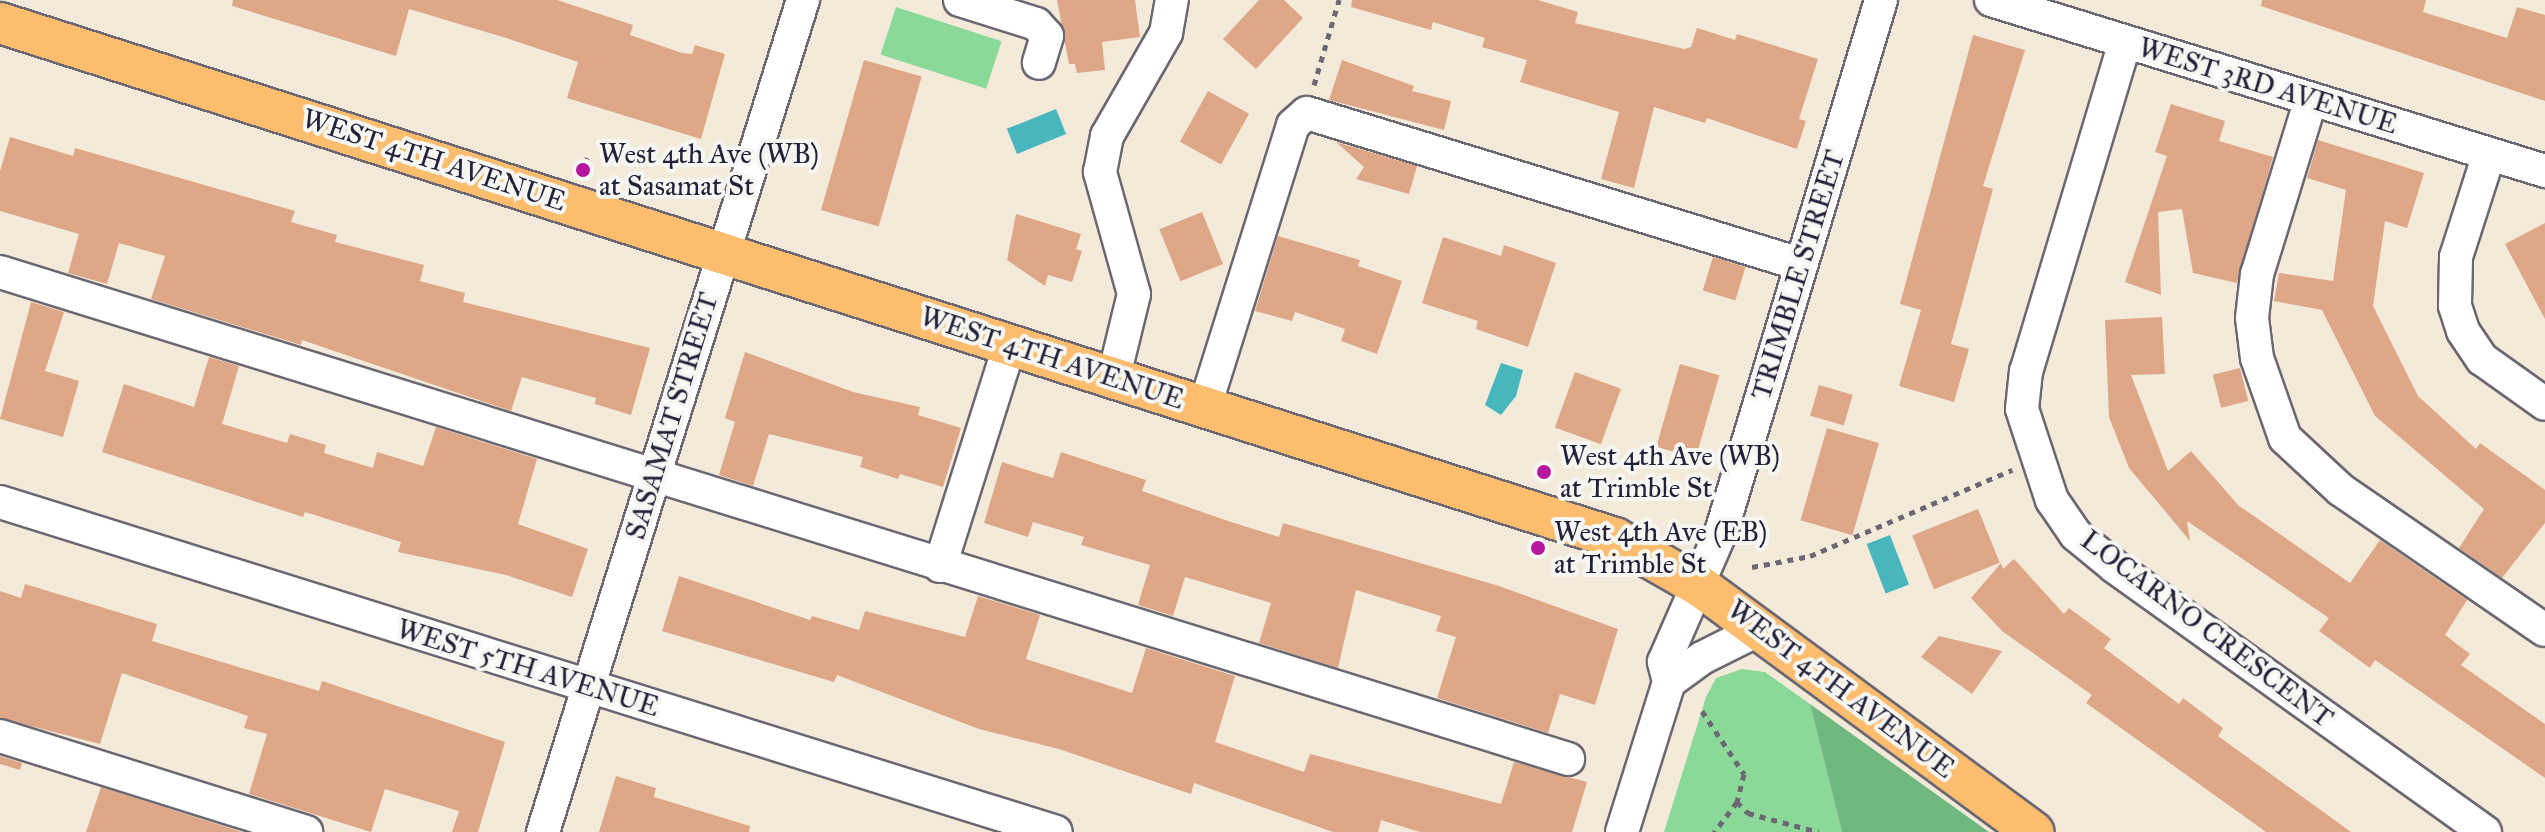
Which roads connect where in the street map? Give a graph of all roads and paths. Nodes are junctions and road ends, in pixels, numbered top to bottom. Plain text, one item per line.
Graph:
1 (803, 0) edge
2 (960, 0) edge
3 (1172, 0) edge
4 (1339, 0) edge
5 (1881, 0) edge
6 (1991, 0) edge
7 (1031, 11) edge
8 (0, 23) edge
9 (2125, 42) junction
10 (1039, 63) dead end
11 (2311, 99) junction
12 (1307, 113) junction
13 (2489, 154) junction
14 (587, 158) dead end
15 (583, 170) dead end
16 (2545, 171) edge
17 (723, 254) junction
18 (1800, 264) junction
19 (0, 272) edge
20 (1010, 344) junction
21 (1114, 376) junction
22 (2545, 404) edge
23 (1205, 406) junction
24 (2012, 470) dead end
25 (653, 478) junction
26 (0, 502) edge
27 (940, 566) junction
28 (1752, 567) dead end
29 (1701, 587) junction
30 (1760, 629) junction
31 (2545, 630) edge
32 (1669, 682) junction
33 (589, 686) junction
34 (1702, 711) dead end
35 (0, 736) edge
36 (1568, 759) dead end
37 (1737, 802) junction
38 (306, 832) edge
39 (543, 832) edge
40 (1056, 832) edge
41 (1622, 832) edge
42 (1714, 832) edge
43 (1819, 832) edge
44 (2033, 832) edge
45 (2485, 832) edge

1 - 17 street, SASAMAT STREET
2 - 7 street
3 - 21 street
4 - 12 path
5 - 18 street, TRIMBLE STREET
6 - 9 street, WEST 3RD AVENUE
7 - 10 street
8 - 17 main road, WEST 4TH AVENUE
9 - 11 street, WEST 3RD AVENUE
9 - 45 street, LOCARNO CRESCENT
11 - 13 street, WEST 3RD AVENUE
11 - 31 street
12 - 18 street
12 - 23 street
13 - 16 street, WEST 3RD AVENUE
13 - 22 street
14 - 15 path
17 - 20 main road, WEST 4TH AVENUE
17 - 25 street, SASAMAT STREET
18 - 29 street, TRIMBLE STREET
19 - 25 street
20 - 21 main road, WEST 4TH AVENUE
20 - 27 street
21 - 23 main road, WEST 4TH AVENUE
23 - 29 main road, WEST 4TH AVENUE
24 - 28 path
25 - 27 street
25 - 33 street, SASAMAT STREET
26 - 33 street, WEST 5TH AVENUE
27 - 36 street
29 - 30 main road, WEST 4TH AVENUE
29 - 32 street, TRIMBLE STREET
30 - 32 street
30 - 44 main road, WEST 4TH AVENUE
32 - 41 street, TRIMBLE STREET
33 - 39 street, SASAMAT STREET
33 - 40 street, WEST 5TH AVENUE
34 - 37 path
35 - 38 street
37 - 42 path
37 - 43 path

